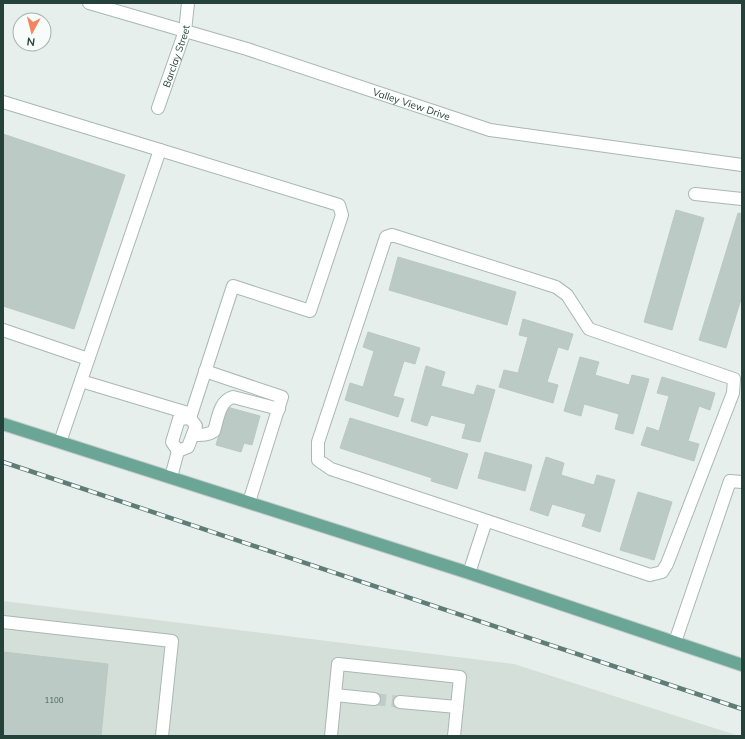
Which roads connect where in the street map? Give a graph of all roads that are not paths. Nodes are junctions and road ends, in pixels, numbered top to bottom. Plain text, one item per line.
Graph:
1 (89, 3) edge
2 (188, 3) edge
3 (185, 31) junction
4 (3, 102) edge
5 (158, 108) dead end
6 (160, 150) junction
7 (742, 165) edge
8 (695, 194) dead end
9 (742, 199) edge
10 (3, 330) edge
11 (88, 359) junction
12 (205, 371) junction
13 (81, 381) junction
14 (278, 409) junction
15 (190, 416) junction
16 (3, 424) edge
17 (193, 435) junction
18 (60, 442) junction
19 (178, 450) junction
20 (171, 477) junction
21 (742, 482) edge
22 (249, 502) junction
23 (486, 521) junction
24 (469, 573) junction
25 (3, 622) edge
26 (674, 642) junction
27 (742, 665) edge
28 (335, 695) junction
29 (374, 699) tunnel mouth
30 (400, 702) tunnel mouth
31 (457, 707) junction
32 (162, 736) edge
33 (331, 736) edge
34 (454, 736) edge

1 - 3 street, Valley View Drive
2 - 3 street, Barclay Street
3 - 5 street, Barclay Street
3 - 7 street, Valley View Drive
4 - 6 street
6 - 11 street
6 - 12 street
8 - 9 street
10 - 11 street
11 - 13 street
12 - 14 street
12 - 15 street
13 - 15 street
13 - 18 street
14 - 17 street
14 - 22 street
15 - 17 street
15 - 19 street
16 - 18 main road
17 - 19 street
18 - 20 main road
19 - 20 street
20 - 22 main road
21 - 26 street
22 - 24 main road
23 - 23 street
23 - 24 street
24 - 26 main road
25 - 32 street
26 - 27 main road
28 - 29 street
28 - 31 street
28 - 33 street
30 - 31 street
31 - 34 street

